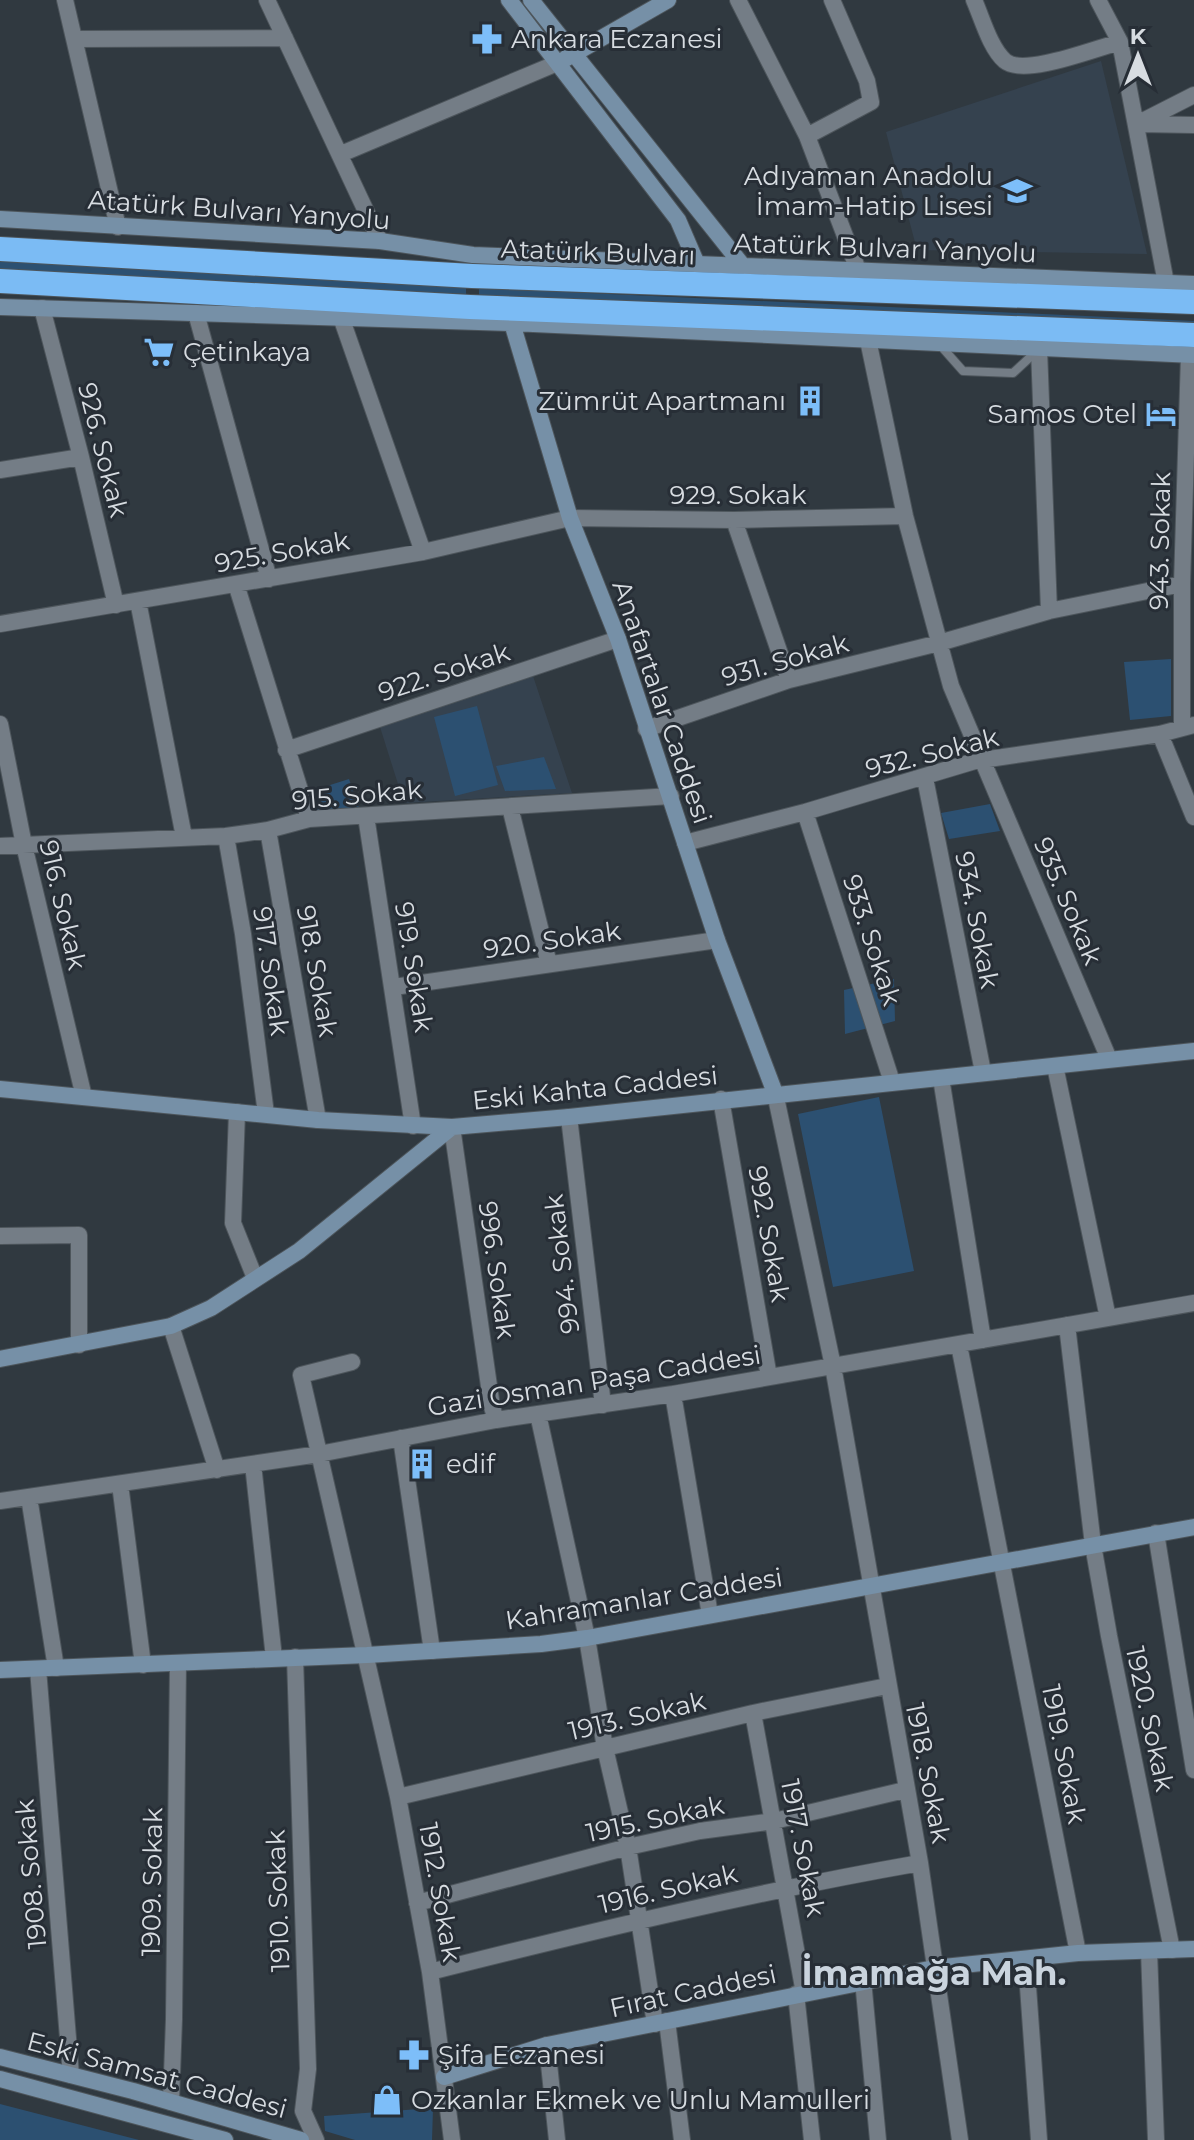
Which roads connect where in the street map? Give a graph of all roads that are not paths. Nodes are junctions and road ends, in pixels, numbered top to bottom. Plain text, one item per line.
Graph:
1 (65, 0) edge
2 (267, 0) edge
3 (509, 0) edge
4 (531, 0) edge
5 (668, 0) edge
6 (738, 0) edge
7 (832, 0) edge
8 (974, 0) edge
9 (1098, 0) edge
10 (285, 38) junction
11 (76, 39) junction
12 (1120, 42) junction
13 (572, 54) junction
14 (555, 64) junction
15 (1194, 95) edge
16 (1137, 124) junction
17 (1194, 125) edge
18 (807, 136) junction
19 (341, 154) junction
20 (0, 219) edge
21 (118, 227) junction
22 (380, 241) junction
23 (0, 249) edge
24 (697, 264) junction
25 (743, 266) junction
26 (858, 270) junction
27 (0, 281) edge
28 (1166, 283) junction
29 (1194, 284) edge
30 (1194, 302) edge
31 (0, 307) edge
32 (42, 308) junction
33 (196, 313) junction
34 (342, 320) junction
35 (512, 323) junction
36 (868, 340) junction
37 (940, 345) junction
38 (1192, 348) edge
39 (1039, 349) junction
40 (81, 457) junction
41 (0, 470) edge
42 (905, 516) junction
43 (570, 518) junction
44 (734, 520) junction
45 (1188, 539) edge
46 (423, 552) junction
47 (269, 579) junction
48 (236, 584) junction
49 (1182, 584) junction
50 (138, 601) junction
51 (116, 605) junction
52 (1049, 611) junction
53 (0, 624) edge
54 (618, 639) junction
55 (939, 643) junction
56 (789, 680) junction
57 (0, 724) edge
58 (1188, 726) edge
59 (646, 729) junction
60 (1160, 734) junction
61 (286, 750) junction
62 (982, 762) junction
63 (925, 778) junction
64 (671, 796) junction
65 (510, 807) junction
66 (805, 812) junction
67 (366, 816) junction
68 (1194, 817) edge
69 (309, 819) junction
70 (268, 830) junction
71 (226, 836) junction
72 (184, 837) junction
73 (685, 843) junction
74 (24, 845) junction
75 (0, 846) edge
76 (717, 940) junction
77 (549, 964) junction
78 (394, 987) junction
79 (1194, 1051) edge
80 (1109, 1059) junction
81 (1055, 1066) junction
82 (983, 1072) junction
83 (941, 1078) junction
84 (892, 1082) junction
85 (0, 1089) edge
86 (775, 1093) junction
87 (84, 1097) junction
88 (721, 1099) junction
89 (237, 1112) junction
90 (266, 1114) junction
91 (569, 1117) junction
92 (318, 1120) junction
93 (413, 1126) junction
94 (452, 1127) junction
95 (0, 1236) edge
96 (255, 1278) junction
97 (1194, 1303) edge
98 (1108, 1318) junction
99 (1067, 1325) junction
100 (171, 1326) junction
101 (983, 1340) junction
102 (79, 1345) junction
103 (959, 1345) junction
104 (0, 1359) edge
105 (352, 1362) dead end
106 (833, 1366) junction
107 (769, 1377) junction
108 (673, 1394) junction
109 (603, 1405) junction
110 (538, 1414) junction
111 (496, 1420) junction
112 (401, 1438) junction
113 (319, 1454) junction
114 (253, 1464) junction
115 (217, 1470) junction
116 (120, 1484) junction
117 (29, 1497) junction
118 (0, 1501) edge
119 (1194, 1527) edge
120 (1156, 1533) junction
121 (1093, 1545) junction
122 (1002, 1563) junction
123 (871, 1587) junction
124 (710, 1615) junction
125 (587, 1638) junction
126 (432, 1651) junction
127 (367, 1655) junction
128 (295, 1657) junction
129 (274, 1658) junction
130 (178, 1663) junction
131 (143, 1665) junction
132 (56, 1668) junction
133 (38, 1669) junction
134 (0, 1670) edge
135 (887, 1686) junction
136 (753, 1713) junction
137 (605, 1748) junction
138 (1194, 1770) edge
139 (905, 1790) junction
140 (398, 1797) junction
141 (774, 1821) junction
142 (628, 1847) junction
143 (920, 1863) junction
144 (787, 1887) junction
145 (417, 1903) junction
146 (639, 1919) junction
147 (1194, 1949) edge
148 (1172, 1950) junction
149 (1149, 1951) junction
150 (1078, 1953) junction
151 (1026, 1959) junction
152 (934, 1968) junction
153 (430, 1972) junction
154 (863, 1980) junction
155 (800, 1993) junction
156 (661, 2022) junction
157 (547, 2045) junction
158 (0, 2057) edge
159 (71, 2075) junction
160 (444, 2077) junction
161 (0, 2079) edge
162 (171, 2102) junction
163 (225, 2140) edge
164 (301, 2140) edge
165 (316, 2140) edge
166 (452, 2140) edge
167 (557, 2140) edge
168 (682, 2140) edge
169 (812, 2140) edge
170 (878, 2140) edge
171 (960, 2140) edge
172 (1039, 2140) edge
173 (1156, 2140) edge

1 - 11 street
2 - 10 street
3 - 14 street
4 - 13 street
5 - 13 street
6 - 18 street
7 - 18 street
8 - 12 street
9 - 12 street
10 - 11 street
10 - 19 street
11 - 21 street
12 - 16 street
13 - 14 street
13 - 25 street
14 - 19 street
14 - 24 street
15 - 16 street
16 - 17 street
16 - 28 street
18 - 26 street
19 - 22 street
20 - 21 street, Atatürk Bulvarı Yanyolu
21 - 22 street, Atatürk Bulvarı Yanyolu
22 - 24 street, Atatürk Bulvarı Yanyolu
23 - 30 highway, Atatürk Bulvarı
24 - 25 street, Atatürk Bulvarı Yanyolu
25 - 26 street, Atatürk Bulvarı Yanyolu
26 - 28 street, Atatürk Bulvarı Yanyolu
27 - 38 highway
28 - 29 street, Atatürk Bulvarı Yanyolu
31 - 32 street
32 - 33 street
32 - 40 street, 926. Sokak
33 - 34 street
33 - 47 street
34 - 35 street
34 - 46 street
35 - 36 street
35 - 43 street, Anafartalar Caddesi
36 - 37 street
36 - 42 street
37 - 39 street
37 - 39 lane
38 - 39 street
38 - 45 street, 943. Sokak
39 - 52 street
40 - 41 street
40 - 51 street, 926. Sokak
42 - 44 street, 929. Sokak
42 - 55 street
43 - 44 street, 929. Sokak
43 - 46 street, 925. Sokak
43 - 54 street, Anafartalar Caddesi
44 - 56 street
45 - 49 street, 943. Sokak
46 - 47 street, 925. Sokak
47 - 48 street, 925. Sokak
48 - 50 street, 925. Sokak
48 - 61 street
49 - 52 street, 931. Sokak
49 - 58 street, 943. Sokak
50 - 51 street, 925. Sokak
50 - 72 street
51 - 53 street, 925. Sokak
52 - 55 street, 931. Sokak
54 - 59 street, Anafartalar Caddesi
54 - 61 street, 922. Sokak
55 - 56 street, 931. Sokak
55 - 62 street, 935. Sokak
56 - 59 street, 931. Sokak
57 - 74 street, 916. Sokak
58 - 60 street, 932. Sokak
59 - 64 street, Anafartalar Caddesi
60 - 62 street, 932. Sokak
60 - 68 street
61 - 69 street
62 - 63 street, 932. Sokak
62 - 80 street, 935. Sokak
63 - 66 street, 932. Sokak
63 - 82 street, 934. Sokak
64 - 65 street, 915. Sokak
64 - 73 street, Anafartalar Caddesi
65 - 67 street, 915. Sokak
65 - 77 street
66 - 73 street, 932. Sokak
66 - 84 street, 933. Sokak
67 - 69 street, 915. Sokak
67 - 78 street, 919. Sokak
69 - 70 street, 915. Sokak
70 - 71 street, 915. Sokak
70 - 92 street, 918. Sokak
71 - 72 street, 915. Sokak
71 - 90 street, 917. Sokak
72 - 74 street, 915. Sokak
73 - 76 street, Anafartalar Caddesi
74 - 75 street, 915. Sokak
74 - 87 street, 916. Sokak
76 - 77 street, 920. Sokak
76 - 86 street, Anafartalar Caddesi
77 - 78 street, 920. Sokak
78 - 93 street, 919. Sokak
79 - 80 street, Eski Kahta Caddesi
80 - 81 street, Eski Kahta Caddesi
81 - 82 street, Eski Kahta Caddesi
81 - 98 street
82 - 83 street, Eski Kahta Caddesi
83 - 84 street, Eski Kahta Caddesi
83 - 101 street
84 - 86 street, Eski Kahta Caddesi
85 - 87 street, Eski Kahta Caddesi
86 - 88 street, Eski Kahta Caddesi
86 - 106 street, 1918. Sokak
87 - 89 street, Eski Kahta Caddesi
88 - 91 street, Eski Kahta Caddesi
88 - 107 street, 992. Sokak
89 - 90 street, Eski Kahta Caddesi
89 - 96 street
90 - 92 street, Eski Kahta Caddesi
91 - 94 street, Eski Kahta Caddesi
91 - 109 street, 994. Sokak
92 - 93 street, Eski Kahta Caddesi
93 - 94 street, Eski Kahta Caddesi
94 - 96 street
94 - 111 street, 996. Sokak
95 - 102 street
96 - 100 street
97 - 98 street, Gazi Osman Paşa Caddesi
98 - 99 street, Gazi Osman Paşa Caddesi
99 - 101 street, Gazi Osman Paşa Caddesi
99 - 121 street, 1920. Sokak
100 - 102 street
100 - 115 street
101 - 103 street, Gazi Osman Paşa Caddesi
102 - 104 street
103 - 106 street, Gazi Osman Paşa Caddesi
103 - 122 street, 1919. Sokak
105 - 113 street, 1912. Sokak
106 - 107 street, Gazi Osman Paşa Caddesi
106 - 123 street, 1918. Sokak
107 - 108 street, Gazi Osman Paşa Caddesi
108 - 109 street, Gazi Osman Paşa Caddesi
108 - 124 street
109 - 110 street, Gazi Osman Paşa Caddesi
110 - 111 street, Gazi Osman Paşa Caddesi
110 - 125 street
111 - 112 street, Gazi Osman Paşa Caddesi
112 - 113 street, Gazi Osman Paşa Caddesi
112 - 126 street
113 - 114 street, Gazi Osman Paşa Caddesi
113 - 127 street, 1912. Sokak
114 - 115 street, Gazi Osman Paşa Caddesi
114 - 129 street
115 - 116 street, Gazi Osman Paşa Caddesi
116 - 117 street, Gazi Osman Paşa Caddesi
116 - 131 street
117 - 118 street, Gazi Osman Paşa Caddesi
117 - 132 street
119 - 120 street, Kahramanlar Caddesi
120 - 121 street, Kahramanlar Caddesi
120 - 138 street
121 - 122 street, Kahramanlar Caddesi
121 - 148 street, 1920. Sokak
122 - 123 street, Kahramanlar Caddesi
122 - 150 street, 1919. Sokak
123 - 124 street, Kahramanlar Caddesi
123 - 135 street, 1918. Sokak
124 - 125 street, Kahramanlar Caddesi
125 - 126 street, Kahramanlar Caddesi
125 - 137 street
126 - 127 street, Kahramanlar Caddesi
127 - 128 street, Kahramanlar Caddesi
127 - 140 street, 1912. Sokak
128 - 129 street, Kahramanlar Caddesi
128 - 165 street, 1910. Sokak
129 - 130 street, Kahramanlar Caddesi
130 - 131 street, Kahramanlar Caddesi
130 - 162 street, 1909. Sokak
131 - 132 street, Kahramanlar Caddesi
132 - 133 street, Kahramanlar Caddesi
133 - 134 street, Kahramanlar Caddesi
133 - 159 street, 1908. Sokak
135 - 136 street, 1913. Sokak
135 - 139 street, 1918. Sokak
136 - 137 street, 1913. Sokak
136 - 141 street, 1917. Sokak
137 - 140 street, 1913. Sokak
137 - 142 street
139 - 141 street, 1915. Sokak
139 - 143 street, 1918. Sokak
140 - 145 street, 1912. Sokak
141 - 142 street, 1915. Sokak
141 - 144 street, 1917. Sokak
142 - 145 street, 1915. Sokak
142 - 146 street
143 - 144 street, 1916. Sokak
143 - 152 street, 1918. Sokak
144 - 146 street, 1916. Sokak
144 - 155 street, 1917. Sokak
145 - 153 street, 1912. Sokak
146 - 153 street, 1916. Sokak
146 - 156 street
147 - 148 street, Fırat Caddesi
148 - 149 street, Fırat Caddesi
149 - 150 street, Fırat Caddesi
149 - 173 street
150 - 151 street, Fırat Caddesi
151 - 152 street, Fırat Caddesi
151 - 172 street
152 - 154 street, Fırat Caddesi
152 - 171 street, 1918. Sokak
153 - 160 street, 1912. Sokak
154 - 155 street, Fırat Caddesi
154 - 170 street
155 - 156 street, Fırat Caddesi
155 - 169 street, 1917. Sokak
156 - 157 street, Fırat Caddesi
156 - 168 street
157 - 160 street, Fırat Caddesi
157 - 167 street
158 - 159 street, Eski Samsat Caddesi
159 - 162 street, Eski Samsat Caddesi
160 - 166 street, 1912. Sokak
161 - 163 street, Eski Samsat Caddesi
162 - 164 street, Eski Samsat Caddesi

